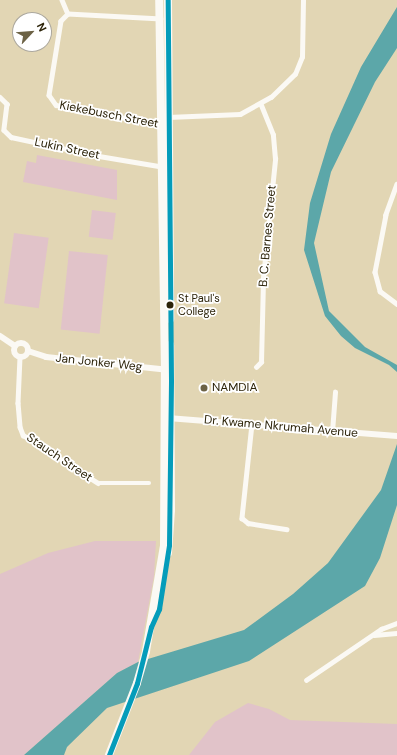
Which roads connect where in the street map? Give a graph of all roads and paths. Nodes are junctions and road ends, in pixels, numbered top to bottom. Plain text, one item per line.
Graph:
1 (62, 0) edge
2 (159, 0) edge
3 (168, 0) edge
4 (303, 0) edge
5 (68, 14) junction
6 (159, 19) junction
7 (168, 20) junction
8 (0, 97) edge
9 (261, 105) junction
10 (165, 121) junction
11 (166, 167) junction
12 (397, 184) edge
13 (397, 304) edge
14 (0, 336) edge
15 (15, 346) junction
16 (28, 351) junction
17 (20, 357) junction
18 (256, 367) dead end
19 (168, 370) junction
20 (335, 392) dead end
21 (168, 418) junction
22 (252, 424) junction
23 (332, 432) junction
24 (394, 435) edge
25 (149, 483) dead end
26 (287, 529) dead end
27 (395, 623) edge
28 (397, 633) edge
29 (374, 635) junction
30 (306, 680) dead end
31 (109, 755) edge

1 - 5 street
2 - 6 highway
3 - 7 highway
4 - 9 street
5 - 6 street
5 - 10 street, Kiekebusch Street
6 - 7 street
6 - 10 highway
7 - 10 highway
8 - 11 street, Lukin Street
9 - 10 street
9 - 18 street, B. C. Barnes Street
10 - 11 highway
11 - 19 highway
12 - 13 street
14 - 15 main road, Jan Jonker Weg
15 - 16 main road, Jan Jonker Weg
15 - 17 main road
16 - 17 main road
16 - 19 main road, Jan Jonker Weg
17 - 25 street, Stauch Street
19 - 21 highway
20 - 23 street
21 - 22 street, Dr. Kwame Nkrumah Avenue
21 - 31 highway
22 - 23 street, Dr. Kwame Nkrumah Avenue
22 - 26 street
23 - 24 street, Dr. Kwame Nkrumah Avenue
27 - 28 street
27 - 29 street
28 - 29 street
29 - 30 street

